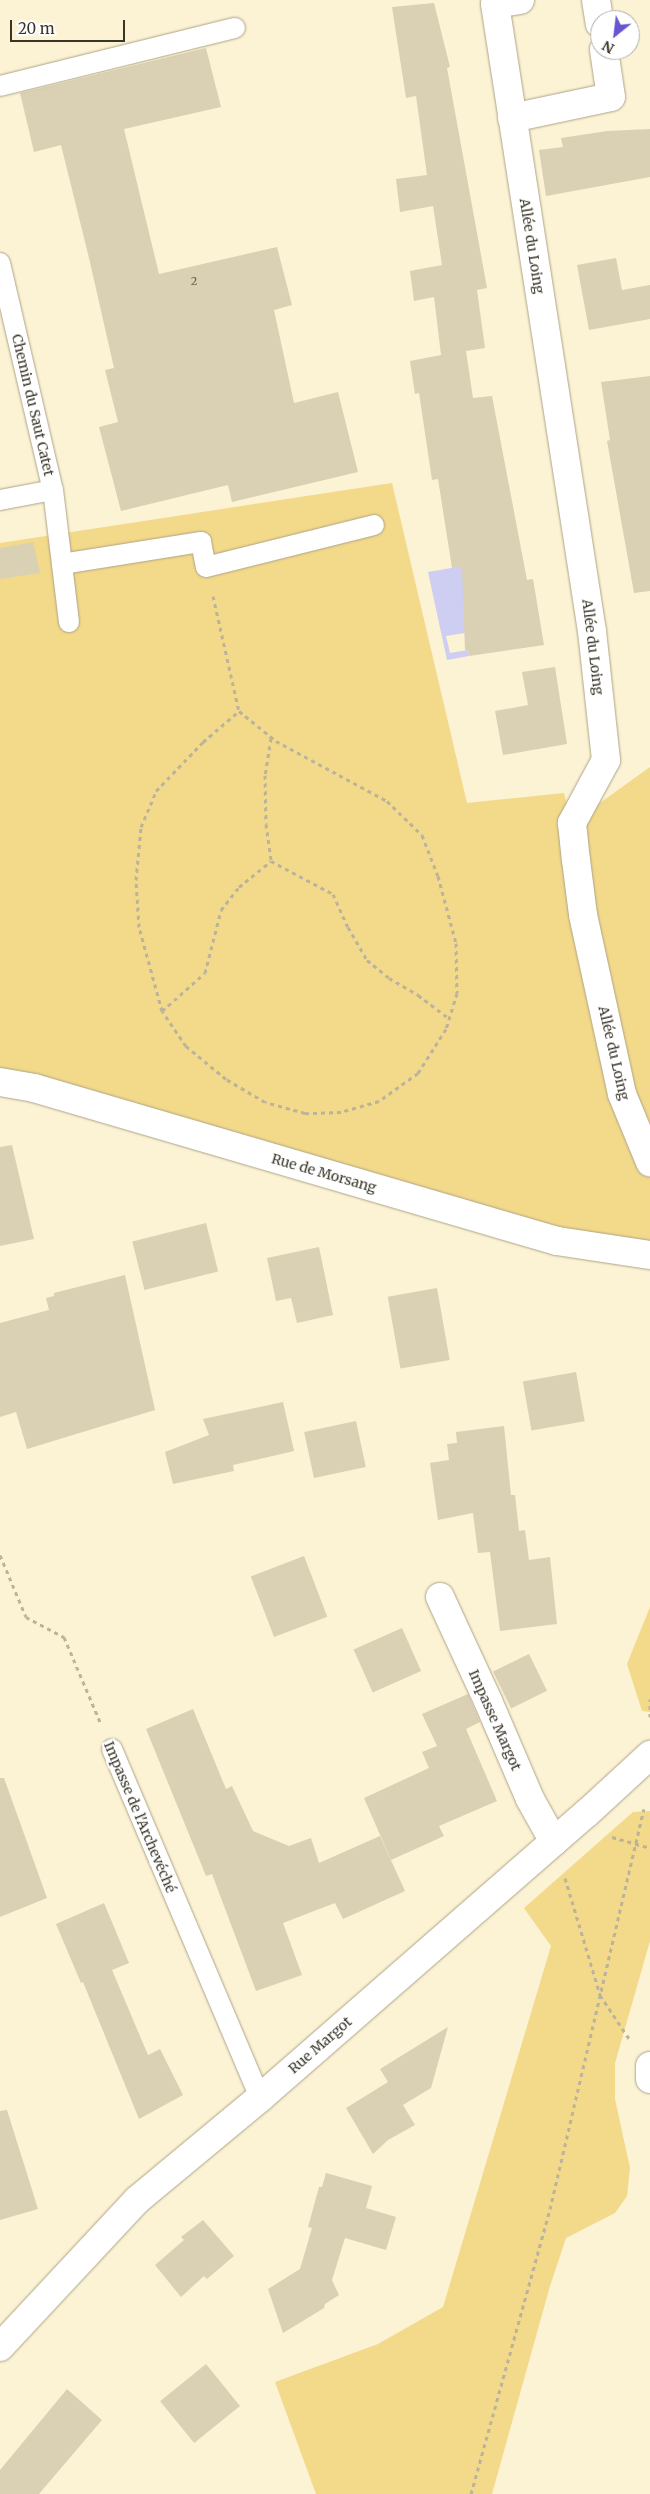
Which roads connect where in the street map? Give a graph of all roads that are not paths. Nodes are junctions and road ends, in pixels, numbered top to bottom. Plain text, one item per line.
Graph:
1 (520, 0) edge
2 (235, 28) dead end
3 (605, 60) edge
4 (0, 86) edge
5 (512, 118) junction
6 (0, 262) edge
7 (53, 490) junction
8 (0, 500) edge
9 (374, 525) dead end
10 (62, 564) junction
11 (69, 622) dead end
12 (0, 1082) edge
13 (650, 1162) edge
14 (650, 1255) edge
15 (440, 1597) dead end
16 (112, 1749) road end
17 (650, 1755) edge
18 (554, 1842) junction
19 (260, 2098) junction
20 (0, 2347) edge

1 - 5 street, Allée du Loing
2 - 4 lane
3 - 5 street
5 - 13 street, Allée du Loing
6 - 7 lane, Chemin du Saut Catet
7 - 8 lane, Chemin du Saut Catet
7 - 10 lane, Chemin du Saut Catet
9 - 10 lane
10 - 11 lane, Chemin du Saut Catet
12 - 14 street, Rue de Morsang
15 - 18 street, Impasse Margot
16 - 19 lane, Impasse de l'Archevéché
17 - 18 street, Rue Margot
18 - 19 street, Rue Margot
19 - 20 street, Rue Margot

